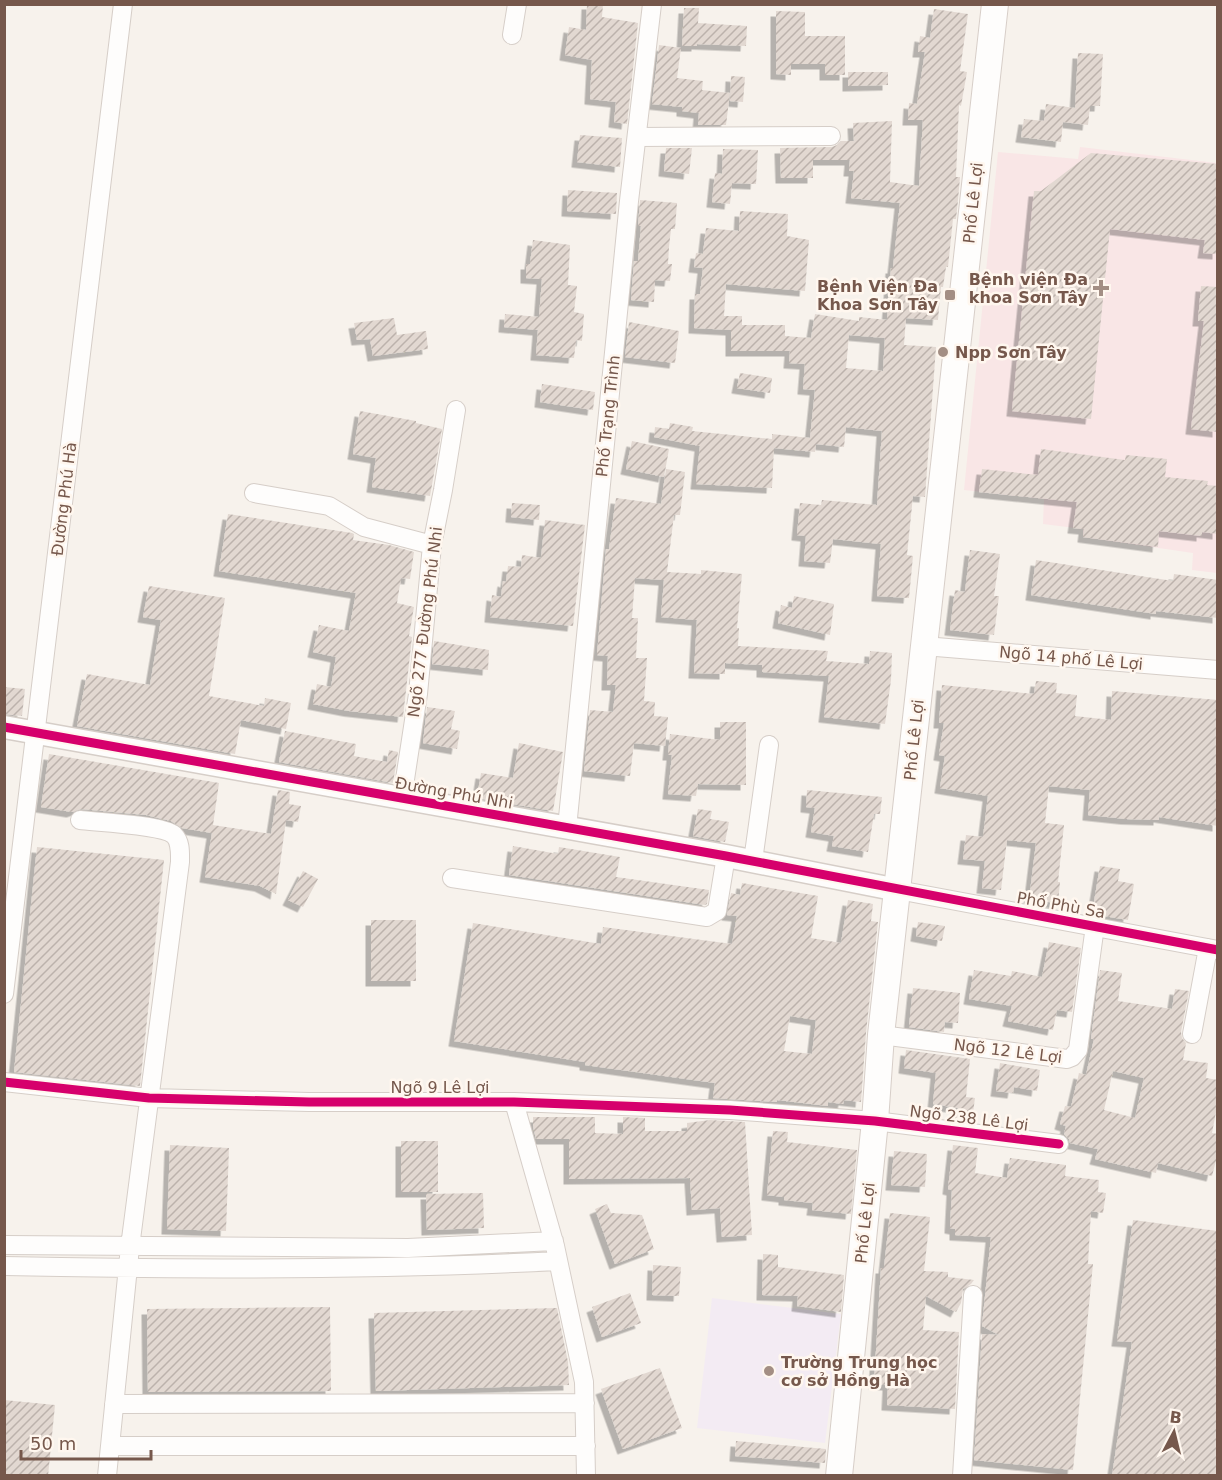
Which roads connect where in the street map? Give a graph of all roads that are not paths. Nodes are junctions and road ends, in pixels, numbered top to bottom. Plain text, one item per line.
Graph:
1 (123, 4) edge
2 (518, 4) edge
3 (652, 4) edge
4 (995, 4) edge
5 (513, 35) dead end
6 (831, 136) dead end
7 (637, 137) junction
8 (456, 410) dead end
9 (254, 493) dead end
10 (432, 545) junction
11 (924, 646) junction
12 (1218, 670) edge
13 (4, 727) edge
14 (36, 732) junction
15 (769, 745) dead end
16 (402, 799) junction
17 (80, 820) dead end
18 (567, 828) junction
19 (726, 856) junction
20 (753, 861) junction
21 (452, 878) dead end
22 (898, 890) junction
23 (1095, 926) junction
24 (1213, 949) edge
25 (4, 994) edge
26 (1192, 1034) dead end
27 (881, 1035) junction
28 (4, 1082) edge
29 (149, 1098) junction
30 (514, 1102) junction
31 (875, 1121) junction
32 (1059, 1144) dead end
33 (554, 1241) junction
34 (4, 1245) edge
35 (130, 1247) junction
36 (558, 1261) junction
37 (4, 1266) edge
38 (128, 1269) junction
39 (973, 1295) dead end
40 (585, 1403) junction
41 (114, 1404) junction
42 (110, 1446) junction
43 (586, 1446) junction
44 (106, 1476) edge
45 (586, 1476) edge
46 (839, 1476) edge
47 (962, 1476) edge

1 - 14 street, Đường Phú Hà
2 - 5 street
3 - 7 street, Phố Trạng Trình
4 - 11 main road, Phố Lê Lợi
6 - 7 street
7 - 18 street, Phố Trạng Trình
8 - 10 street, Ngõ 277 Đường Phú Nhi
9 - 10 street
10 - 16 street, Ngõ 277 Đường Phú Nhi
11 - 12 street, Ngõ 14 phố Lê Lợi
11 - 22 main road, Phố Lê Lợi
13 - 14 street, Đường Phú Nhi
14 - 16 street, Đường Phú Nhi
14 - 25 street, Đường Phú Hà
15 - 20 street
16 - 18 street, Đường Phú Nhi
17 - 29 street
18 - 19 street, Đường Phú Nhi
19 - 20 street, Đường Phú Nhi
19 - 21 street
20 - 22 street, Đường Phú Nhi
22 - 23 street, Phố Phù Sa
22 - 27 main road, Phố Lê Lợi
23 - 24 street, Phố Phù Sa
23 - 27 street, Ngõ 12 Lê Lợi
24 - 26 street
27 - 31 main road, Phố Lê Lợi
28 - 29 street, Ngõ 9 Lê Lợi
29 - 30 street, Ngõ 9 Lê Lợi
29 - 35 street
30 - 31 street, Ngõ 9 Lê Lợi
30 - 33 street
31 - 32 street, Ngõ 238 Lê Lợi
31 - 46 main road, Phố Lê Lợi
33 - 35 street
33 - 36 street
34 - 35 street
35 - 38 street
36 - 38 street
36 - 40 street
37 - 38 street
38 - 41 street
39 - 47 street
40 - 41 street
40 - 43 street
41 - 42 street
42 - 43 street
42 - 44 street
43 - 45 street

